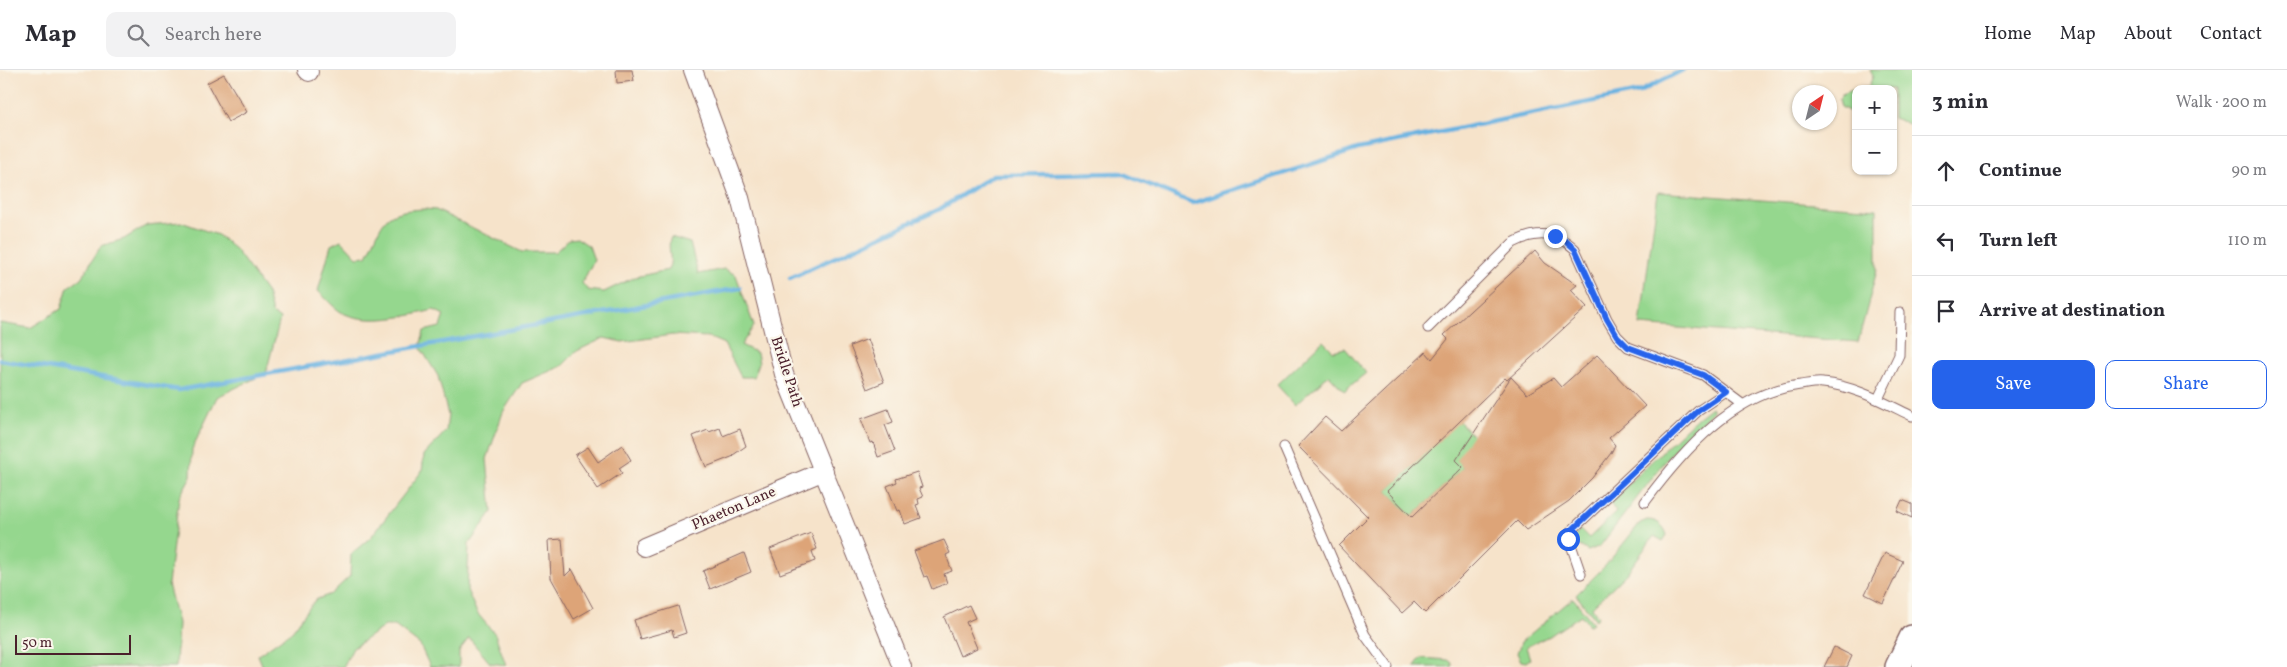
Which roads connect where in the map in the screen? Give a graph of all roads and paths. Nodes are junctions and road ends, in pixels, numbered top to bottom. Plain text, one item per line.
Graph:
1 (693, 70) edge
2 (1900, 312) dead end
3 (1428, 328) dead end
4 (1726, 392) junction
5 (1878, 400) junction
6 (1742, 404) junction
7 (1912, 416) edge
8 (1284, 447) dead end
9 (824, 471) junction
10 (1645, 502) dead end
11 (644, 547) dead end
12 (1581, 574) dead end
13 (1912, 638) edge
14 (902, 667) edge
15 (1388, 667) edge
16 (1898, 667) edge

1 - 9 street, Bridle Path
2 - 5 lane
3 - 4 lane
4 - 6 lane
4 - 12 lane
5 - 6 lane
5 - 7 lane
6 - 10 lane
8 - 15 lane
9 - 11 street, Phaeton Lane
9 - 14 street, Bridle Path
13 - 16 main road

